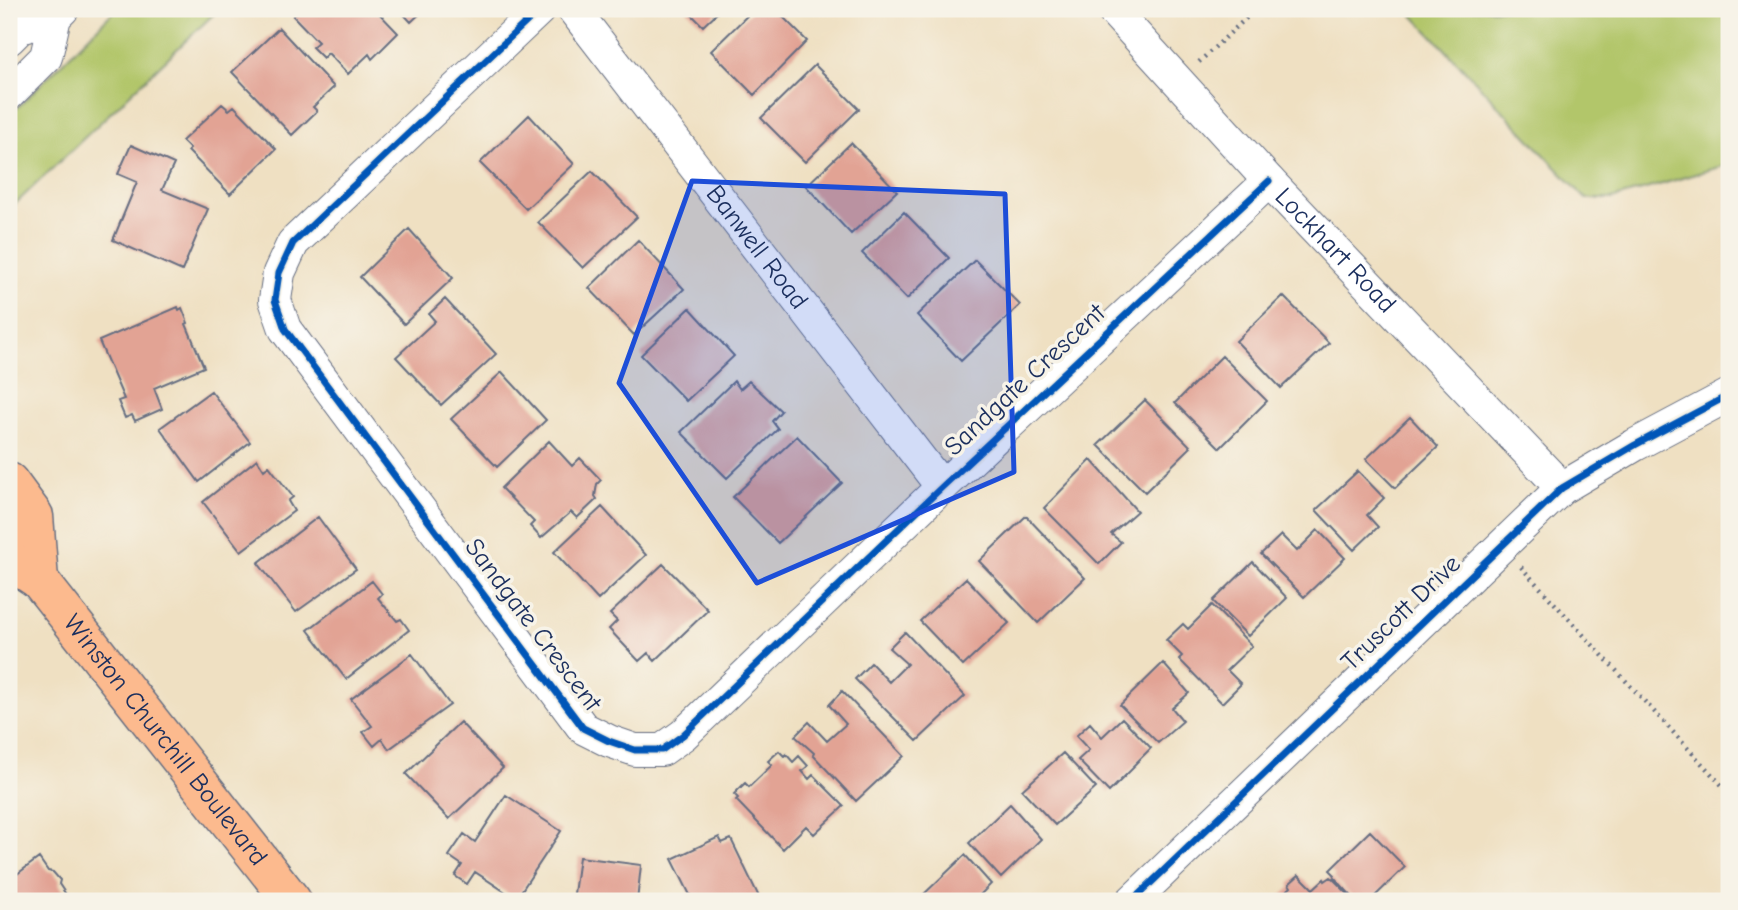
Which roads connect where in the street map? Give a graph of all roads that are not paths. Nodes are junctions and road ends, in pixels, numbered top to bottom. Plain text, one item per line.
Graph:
1 (540, 9) edge
2 (573, 9) edge
3 (1112, 9) edge
4 (59, 13) edge
5 (9, 39) edge
6 (9, 94) edge
7 (1269, 181) junction
8 (1729, 394) edge
9 (9, 482) edge
10 (942, 487) junction
11 (1562, 488) junction
12 (24, 570) edge
13 (292, 901) edge
14 (1132, 901) edge

1 - 10 street, Sandgate Crescent
2 - 10 street, Banwell Road
3 - 7 street, Lockhart Road
4 - 5 street
4 - 6 street
7 - 10 street, Sandgate Crescent
7 - 11 street, Lockhart Road
8 - 11 street, Truscott Drive
9 - 12 main road, Winston Churchill Boulevard
11 - 14 street, Truscott Drive
12 - 13 main road, Winston Churchill Boulevard

